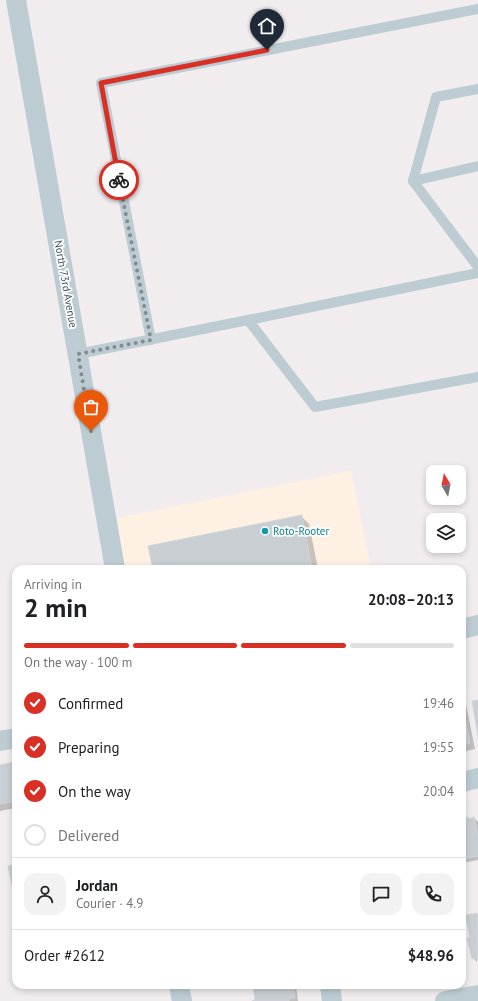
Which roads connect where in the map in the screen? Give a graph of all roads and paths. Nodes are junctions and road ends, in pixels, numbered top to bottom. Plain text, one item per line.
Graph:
1 (16, 0) edge
2 (478, 9) edge
3 (478, 89) edge
4 (478, 166) edge
5 (413, 181) junction
6 (478, 267) edge
7 (478, 273) edge
8 (248, 320) junction
9 (151, 340) junction
10 (78, 354) junction
11 (478, 377) edge
12 (114, 565) edge
13 (478, 625) edge
14 (466, 628) edge
15 (12, 739) edge
16 (0, 741) edge
17 (478, 778) edge
18 (466, 781) edge
19 (180, 989) edge
20 (330, 989) edge
21 (478, 995) edge
22 (182, 1001) edge
23 (332, 1001) edge
24 (445, 1001) edge

1 - 10 street, North 73rd Avenue
2 - 9 lane
3 - 5 lane
4 - 5 lane
5 - 6 lane
7 - 8 lane
8 - 9 lane
8 - 11 lane
9 - 10 lane
10 - 12 street, North 73rd Avenue
13 - 14 street
15 - 16 street
17 - 18 street
19 - 22 street
20 - 23 street
21 - 24 street

